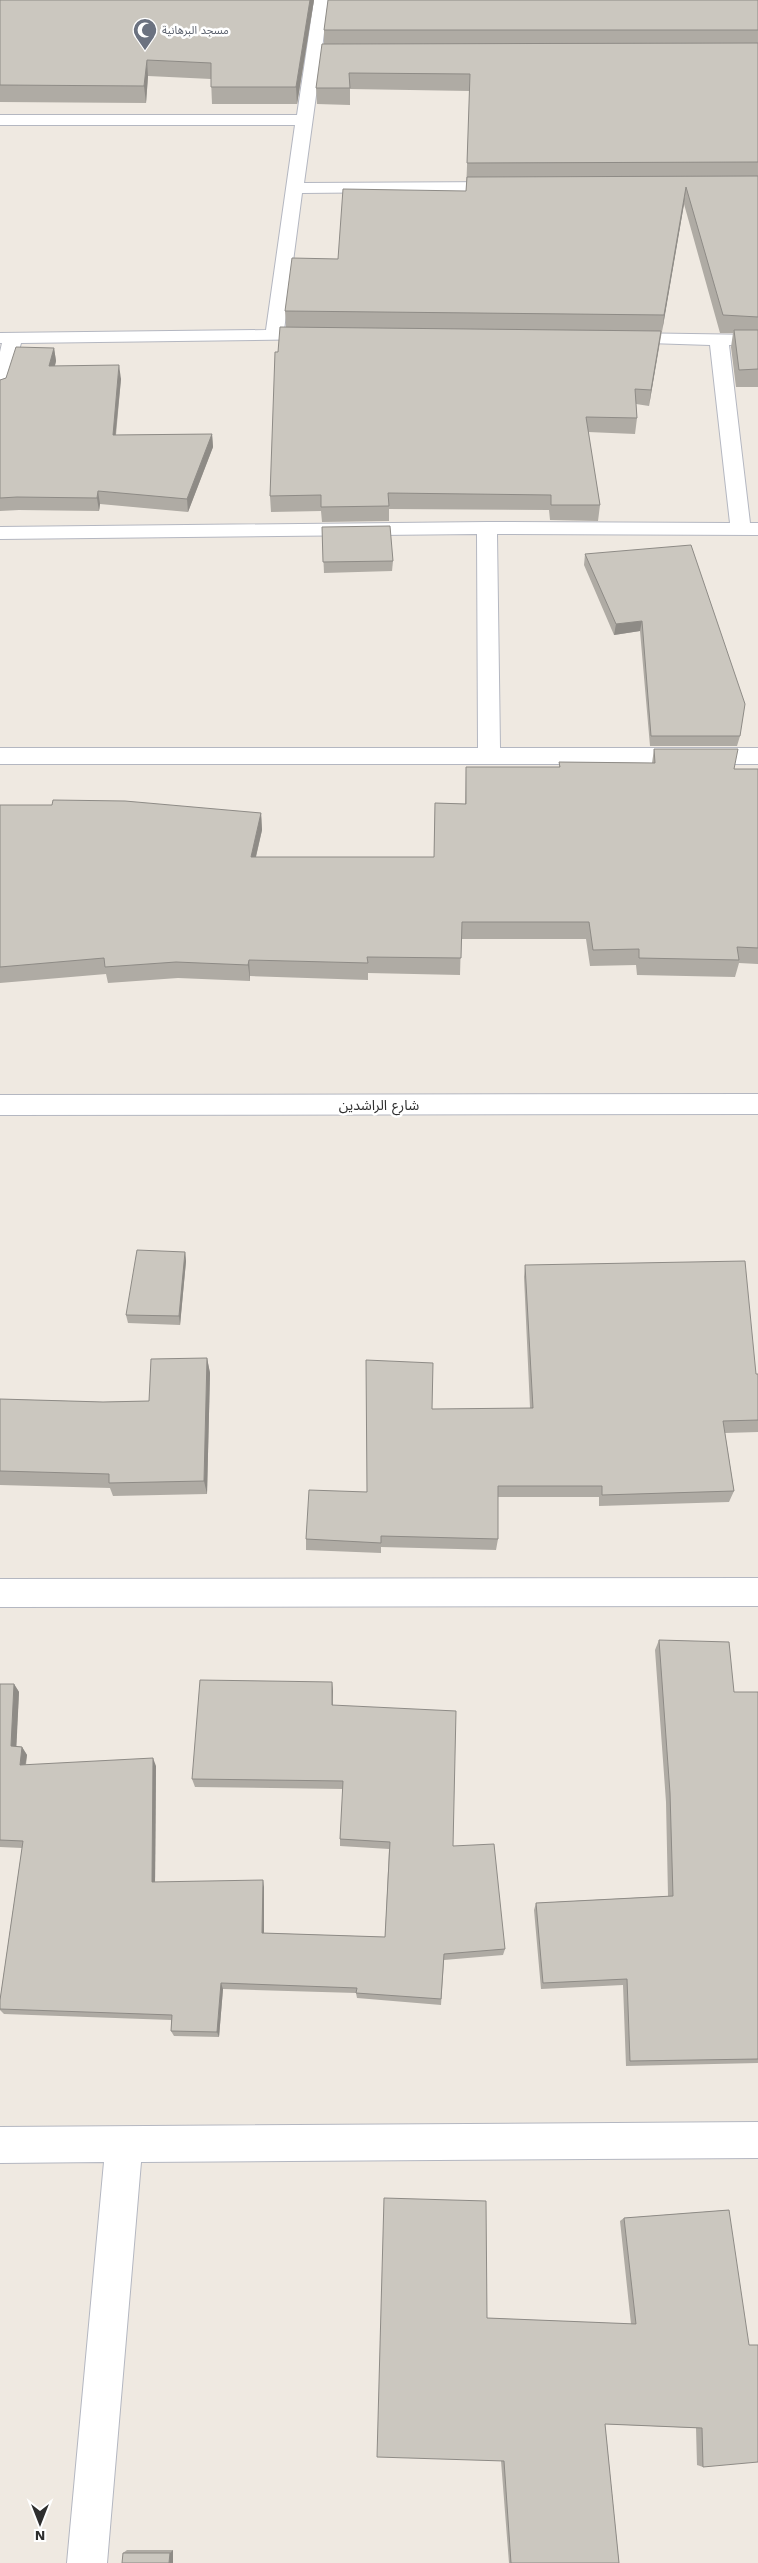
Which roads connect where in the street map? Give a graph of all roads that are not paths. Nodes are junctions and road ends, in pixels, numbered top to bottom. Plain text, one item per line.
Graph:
1 (321, 0) edge
2 (314, 54) junction
3 (373, 54) edge
4 (0, 120) edge
5 (305, 120) junction
6 (521, 187) edge
7 (294, 188) junction
8 (274, 335) junction
9 (333, 336) edge
10 (6, 338) edge
11 (610, 338) edge
12 (719, 339) junction
13 (758, 340) edge
14 (0, 387) edge
15 (487, 528) junction
16 (750, 529) edge
17 (0, 533) edge
18 (0, 756) edge
19 (489, 756) junction
20 (758, 756) edge
21 (758, 1104) edge
22 (0, 1105) edge
23 (758, 1592) edge
24 (0, 1593) edge
25 (758, 2140) edge
26 (0, 2145) edge
27 (124, 2145) junction
28 (87, 2563) edge

1 - 2 street
2 - 3 street
2 - 5 street
4 - 5 street
5 - 7 street
6 - 7 street
7 - 8 street
8 - 9 street
8 - 10 street
10 - 14 street
11 - 12 street
12 - 13 street
12 - 16 street
15 - 16 street
15 - 17 street
15 - 19 street
18 - 19 street
19 - 20 street
21 - 22 street, شارع الراشدين
23 - 24 street
25 - 27 street
26 - 27 street
27 - 28 street

